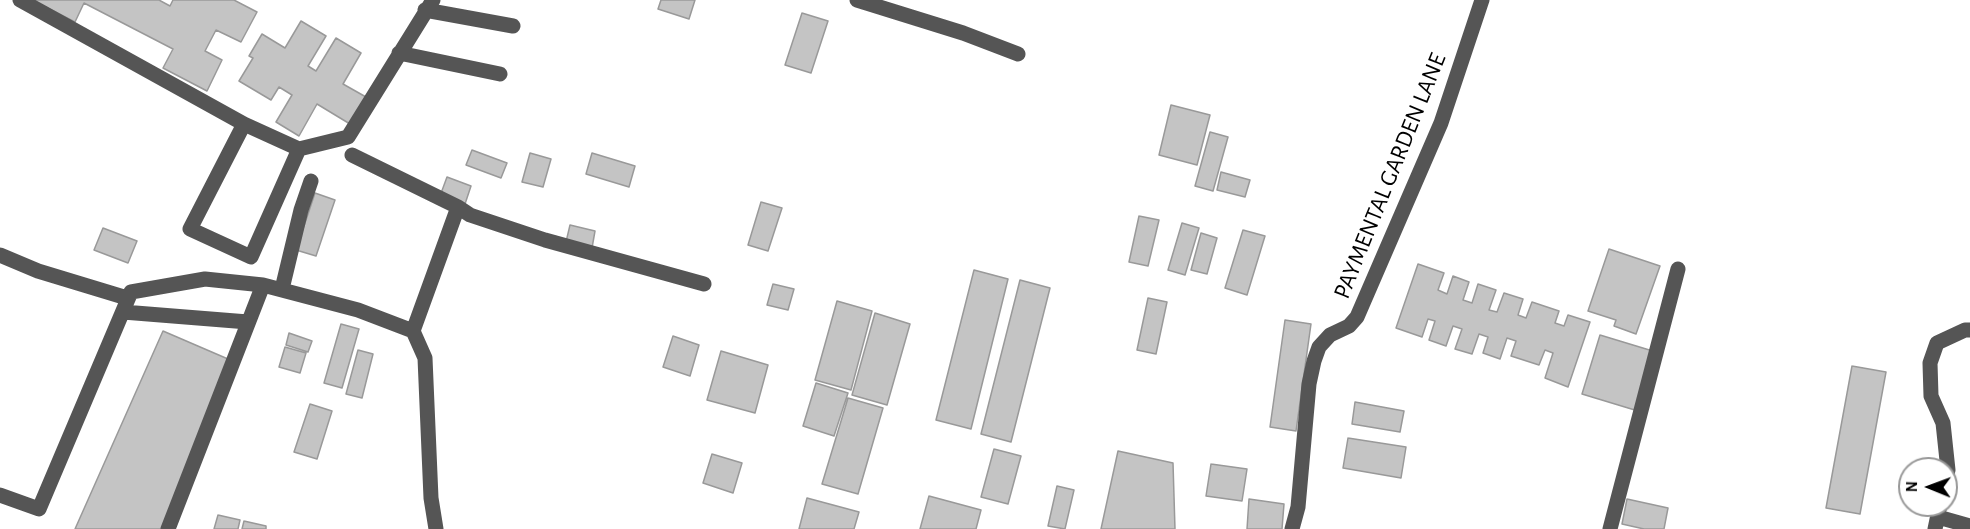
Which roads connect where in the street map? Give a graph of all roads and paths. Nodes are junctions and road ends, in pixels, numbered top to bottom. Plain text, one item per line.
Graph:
1 (21, 0) edge
2 (857, 0) edge
3 (1482, 0) edge
4 (429, 5) edge
5 (513, 26) dead end
6 (399, 53) junction
7 (1018, 54) dead end
8 (500, 74) dead end
9 (244, 124) junction
10 (299, 148) junction
11 (352, 155) dead end
12 (311, 181) dead end
13 (458, 207) junction
14 (0, 255) edge
15 (1678, 269) dead end
16 (704, 284) dead end
17 (263, 285) junction
18 (282, 289) junction
19 (131, 292) junction
20 (123, 312) junction
21 (248, 322) junction
22 (1970, 330) edge
23 (413, 331) junction
24 (1947, 457) edge
25 (0, 495) edge
26 (1938, 517) edge
27 (1970, 526) edge
28 (168, 529) edge
29 (436, 529) edge
30 (1292, 529) edge
31 (1610, 529) edge

1 - 9 street
2 - 7 street
3 - 30 street, PAYMENTAL GARDEN LANE
4 - 5 street
4 - 6 street
6 - 8 street
6 - 10 street
9 - 10 street
9 - 10 street
11 - 13 street
12 - 18 street
13 - 16 street
13 - 23 street
14 - 19 street
15 - 31 street
17 - 18 street
17 - 19 street
17 - 21 street
18 - 23 street
19 - 20 street
20 - 21 street
20 - 25 street
21 - 28 street
22 - 24 street
23 - 29 street
26 - 27 street

